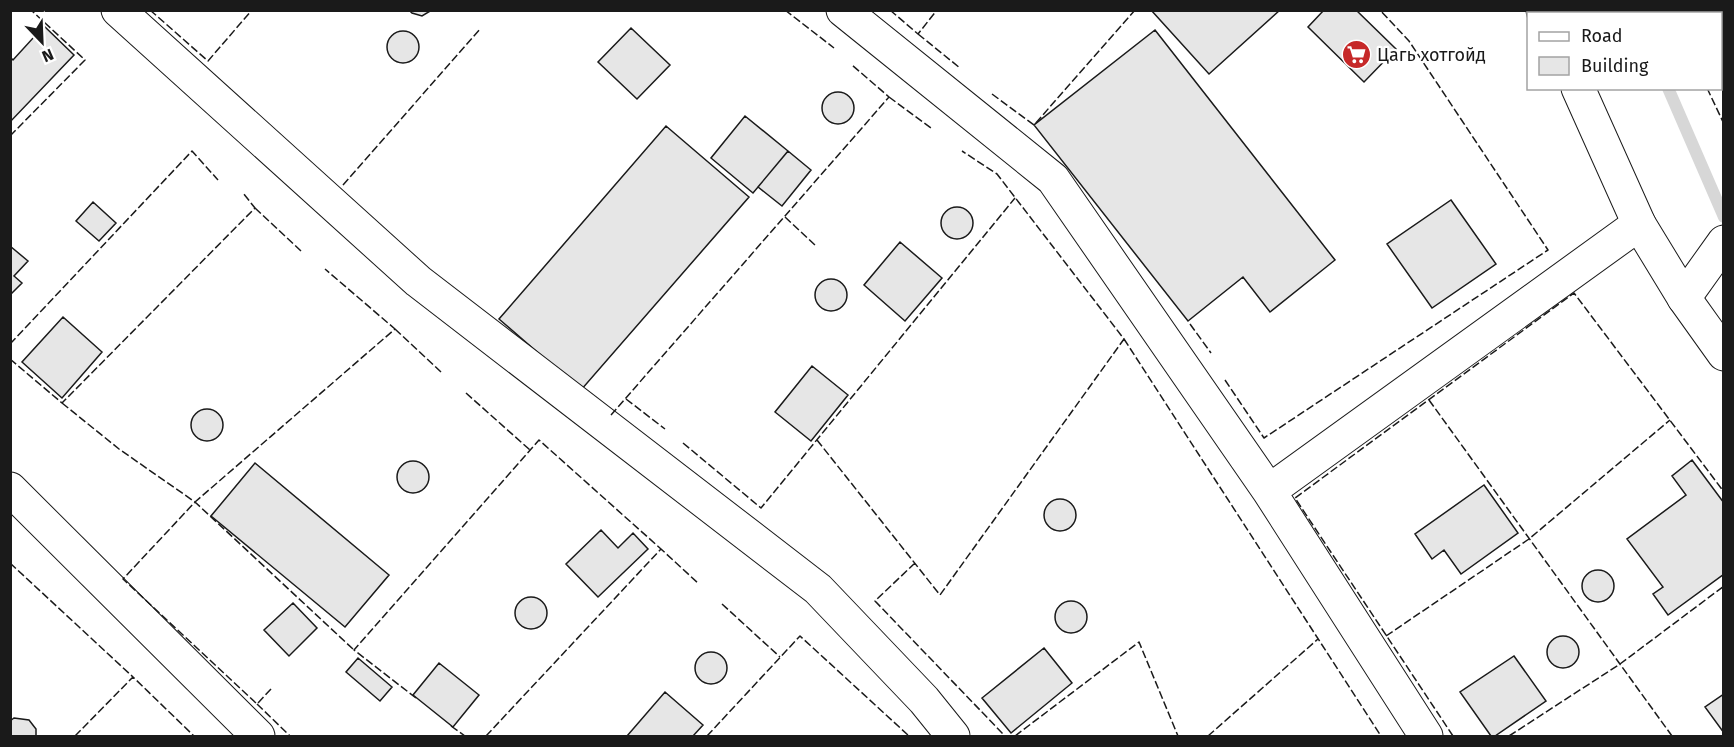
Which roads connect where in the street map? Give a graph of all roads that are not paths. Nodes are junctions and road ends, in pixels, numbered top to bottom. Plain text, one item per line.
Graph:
1 (118, 10) edge
2 (843, 10) edge
3 (1579, 90) edge
4 (1639, 224) junction
5 (1724, 242) edge
6 (1684, 298) junction
7 (1724, 354) edge
8 (10, 489) edge
9 (1269, 491) junction
10 (258, 736) edge
11 (953, 736) edge
12 (1426, 736) edge

1 - 11 street
2 - 9 street
3 - 4 street
4 - 6 street
4 - 9 street
5 - 6 street
6 - 7 street
8 - 10 street
9 - 12 street

